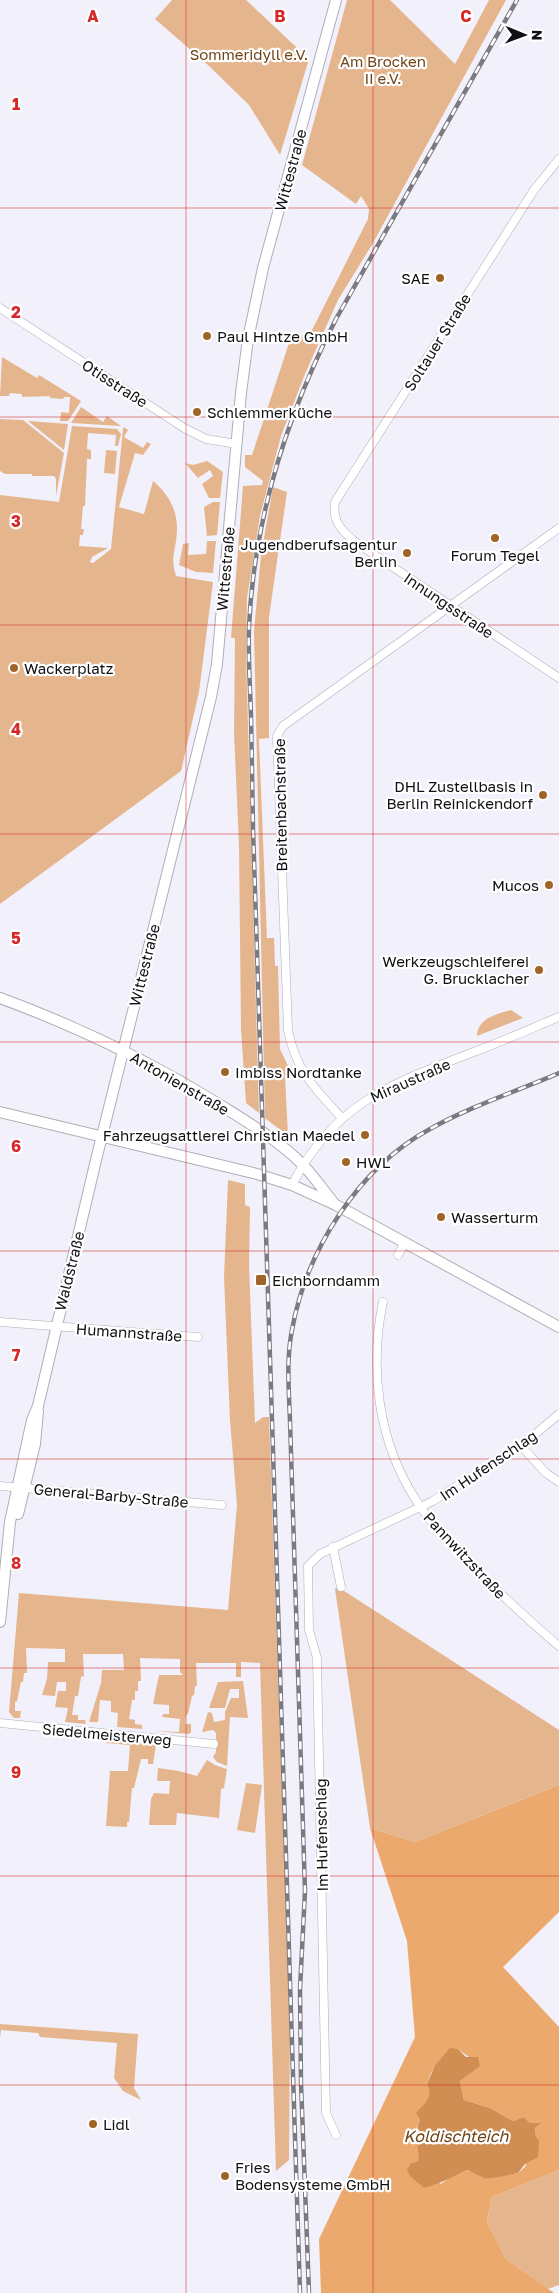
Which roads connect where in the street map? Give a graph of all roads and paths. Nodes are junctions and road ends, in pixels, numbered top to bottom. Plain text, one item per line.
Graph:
1 (336, 0) edge
2 (559, 159) edge
3 (0, 308) edge
4 (236, 444) junction
5 (559, 528) edge
6 (341, 530) joint
7 (449, 606) junction
8 (559, 678) edge
9 (0, 998) edge
10 (559, 1017) edge
11 (123, 1050) junction
12 (0, 1112) edge
13 (342, 1118) junction
14 (102, 1136) junction
15 (303, 1165) junction
16 (292, 1185) junction
17 (336, 1205) junction
18 (405, 1242) junction
19 (398, 1255) dead end
20 (383, 1302) dead end
21 (0, 1322) edge
22 (55, 1326) junction
23 (559, 1327) edge
24 (198, 1337) dead end
25 (559, 1414) edge
26 (521, 1446) junction
27 (559, 1482) edge
28 (0, 1486) edge
29 (20, 1488) junction
30 (222, 1505) dead end
31 (421, 1507) junction
32 (333, 1547) junction
33 (341, 1587) dead end
34 (0, 1622) edge
35 (559, 1646) edge
36 (0, 1723) edge
37 (214, 1744) dead end
38 (336, 2135) dead end

1 - 4 main road, Wittestraße
2 - 6 street, Soltauer Straße
3 - 4 street, Otisstraße
4 - 11 main road, Wittestraße
5 - 7 street, Breitenbachstraße
6 - 7 street, Innungsstraße
7 - 8 street, Innungsstraße
7 - 13 street, Breitenbachstraße
9 - 11 main road, Antonienstraße
10 - 13 street, Miraustraße
11 - 14 main road, Wittestraße
11 - 15 main road, Antonienstraße
12 - 14 main road
13 - 15 street, Miraustraße
14 - 16 main road
14 - 22 main road, Waldstraße
15 - 16 street, Miraustraße
15 - 17 main road, Antonienstraße
16 - 17 main road
17 - 18 main road
18 - 19 street
18 - 23 main road
20 - 31 street, Pannwitzstraße
21 - 22 street, Humannstraße
22 - 24 street, Humannstraße
22 - 29 main road, Waldstraße
25 - 26 street, Im Hufenschlag
26 - 27 street
26 - 31 street, Im Hufenschlag
28 - 29 street, General-Barby-Straße
29 - 30 street, General-Barby-Straße
29 - 34 main road, Waldstraße
31 - 32 street, Im Hufenschlag
31 - 35 street, Pannwitzstraße
32 - 33 street
32 - 38 street, Im Hufenschlag
36 - 37 street, Siedelmeisterweg

